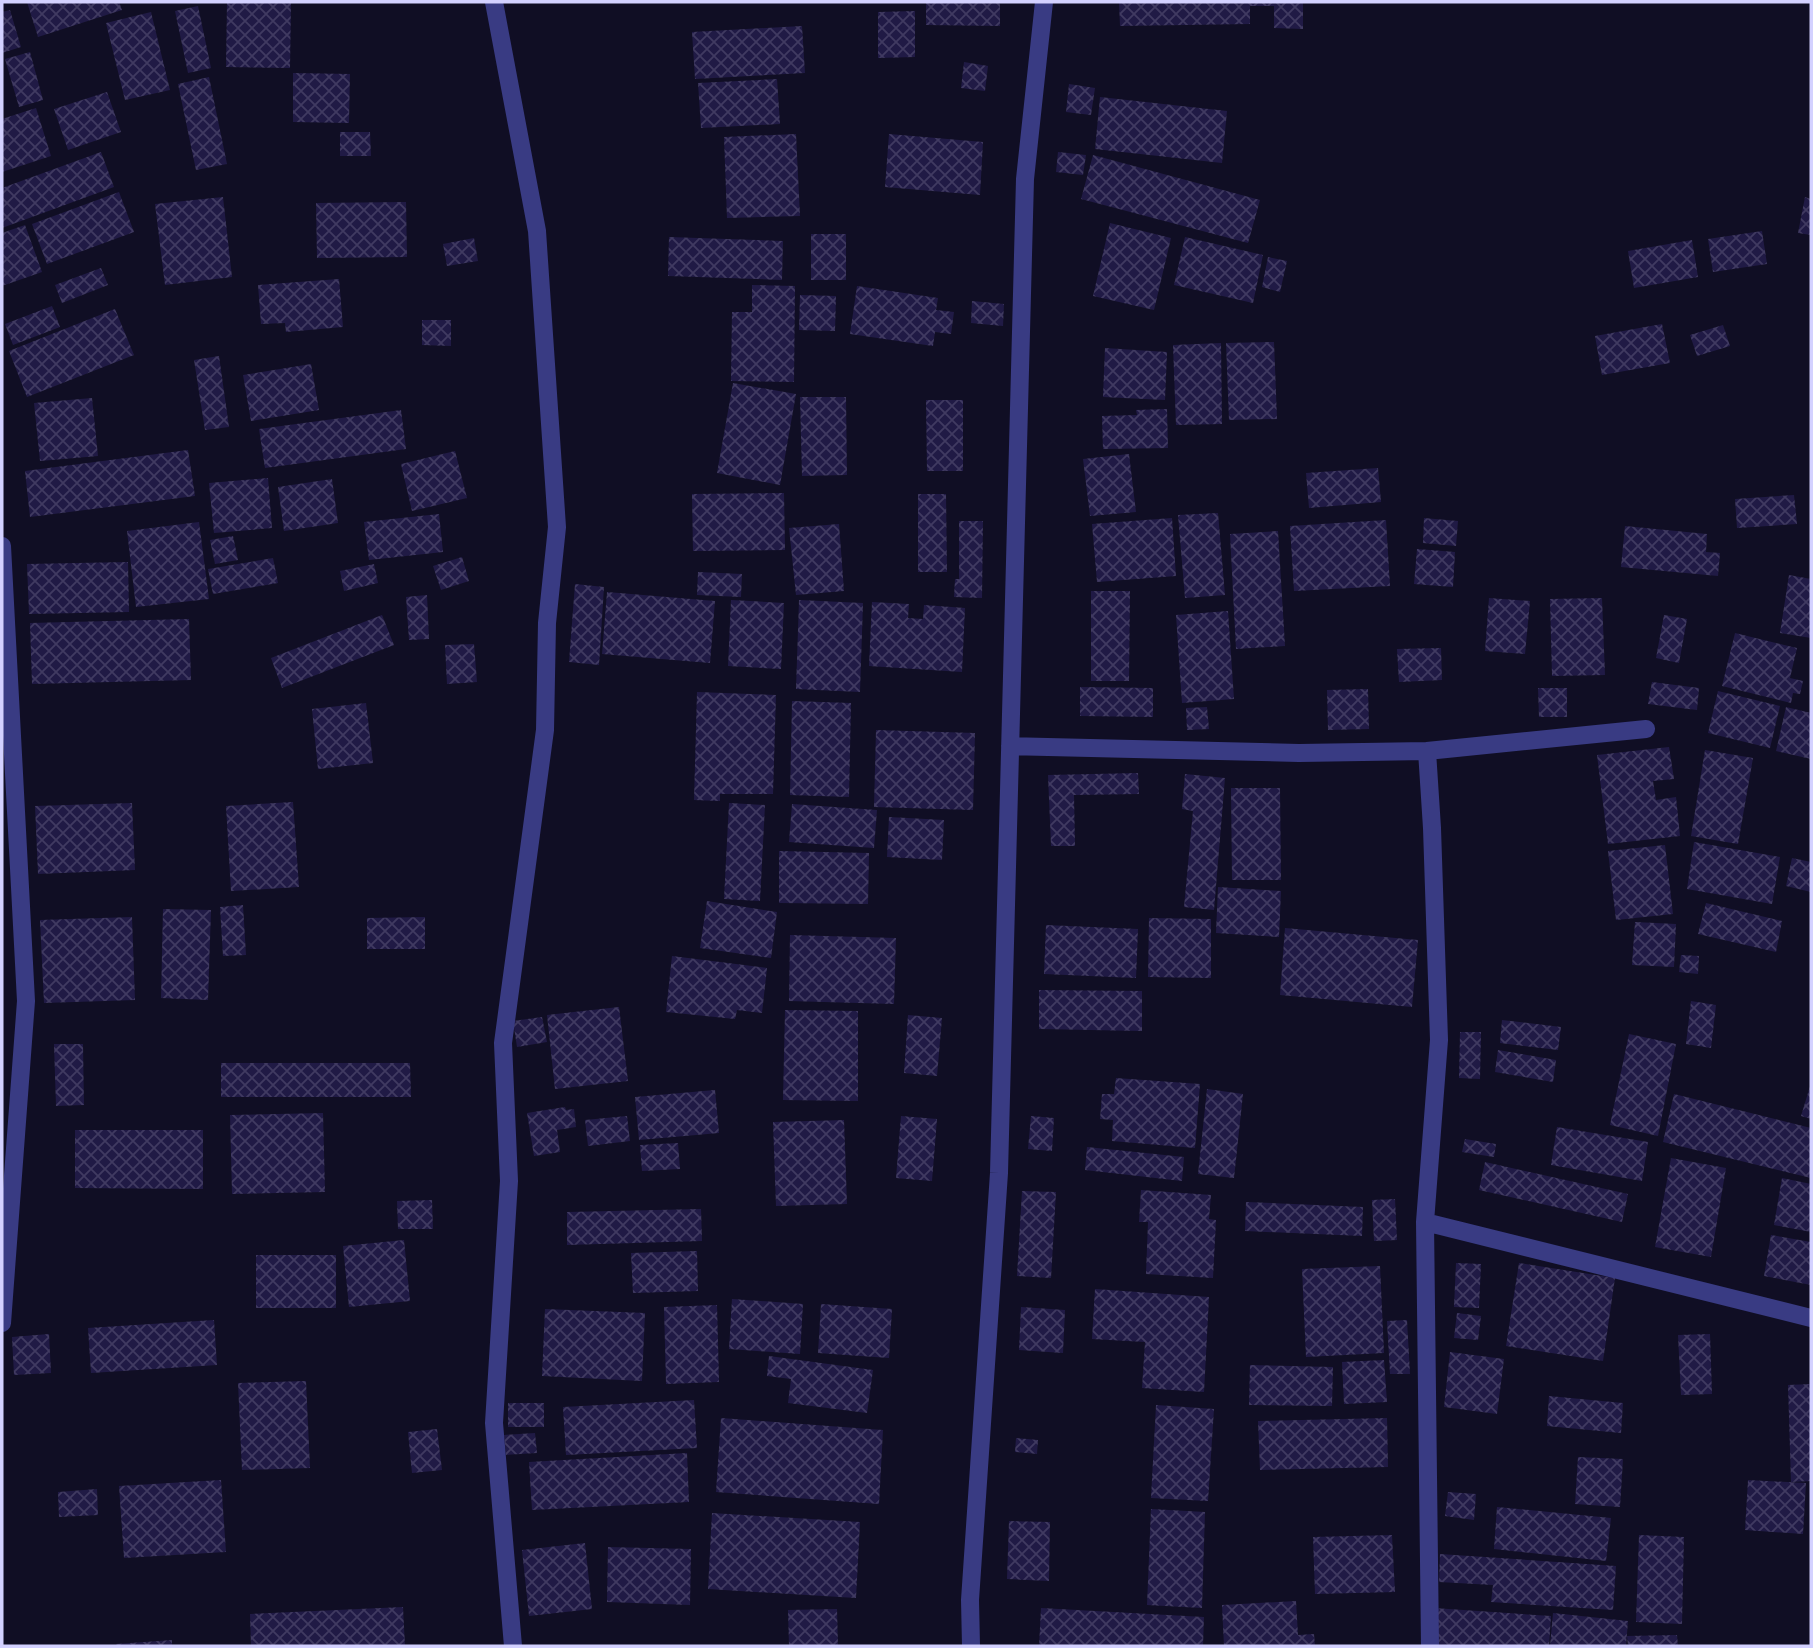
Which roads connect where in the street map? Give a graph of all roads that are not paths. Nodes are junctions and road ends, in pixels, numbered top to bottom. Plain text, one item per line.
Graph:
1 (494, 2) edge
2 (1044, 2) edge
3 (2, 546) edge
4 (1646, 729) dead end
5 (1010, 746) junction
6 (1427, 751) junction
7 (1425, 1222) junction
8 (1811, 1318) edge
9 (2, 1323) edge
10 (513, 1646) edge
11 (971, 1646) edge
12 (1430, 1646) edge

1 - 10 street
2 - 5 street
3 - 9 street
4 - 6 street
5 - 6 street
5 - 11 street
6 - 7 street
7 - 8 street
7 - 12 street

